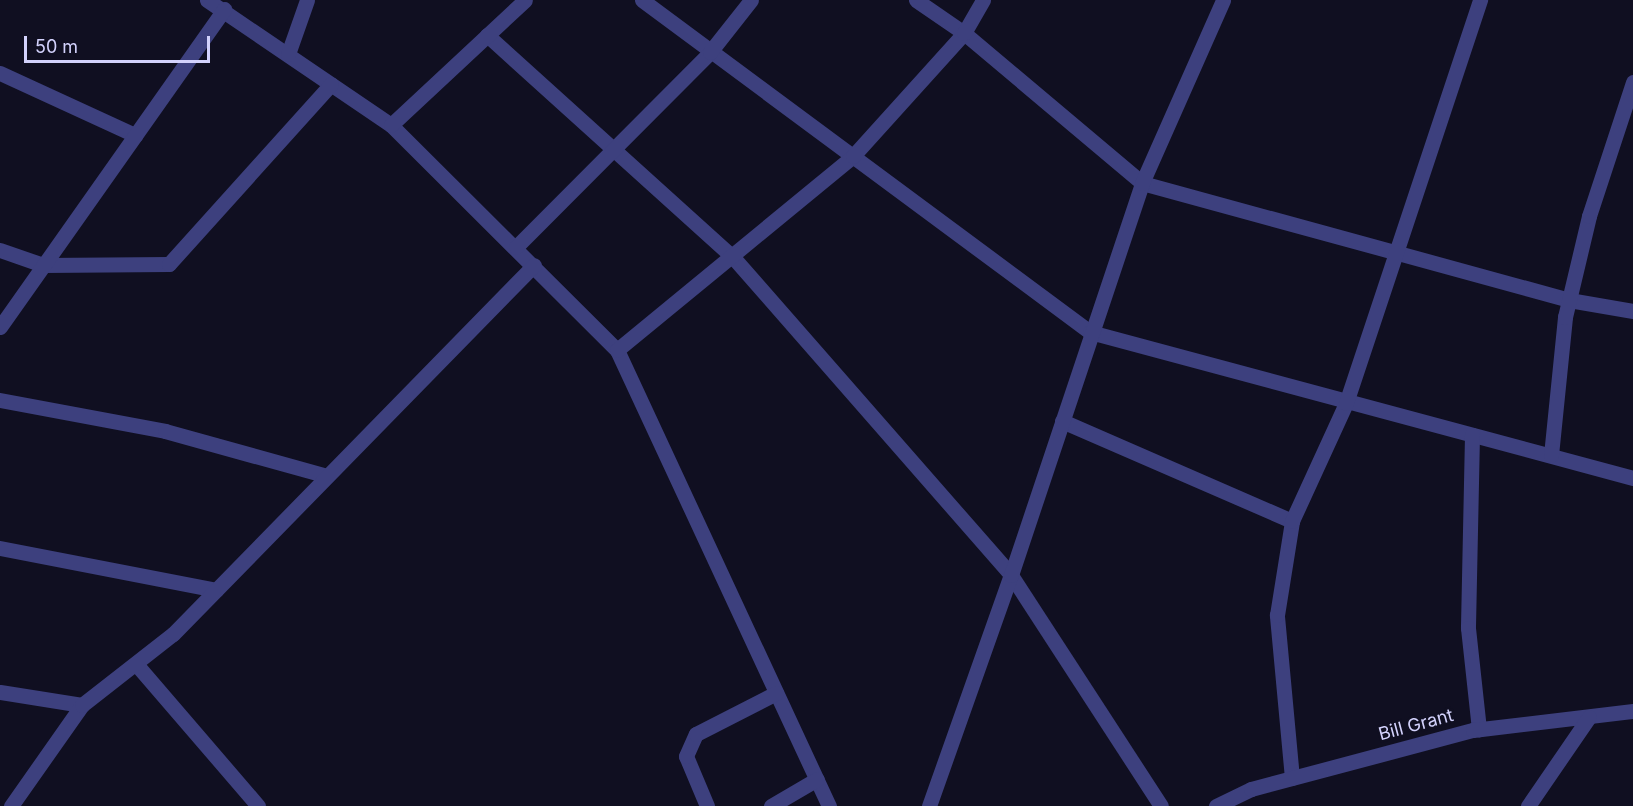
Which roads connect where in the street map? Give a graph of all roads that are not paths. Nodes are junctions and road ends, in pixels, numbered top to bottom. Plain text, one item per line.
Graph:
1 (207, 0) edge
2 (307, 0) edge
3 (525, 0) edge
4 (642, 0) edge
5 (751, 0) edge
6 (916, 0) edge
7 (983, 0) edge
8 (1223, 0) edge
9 (1480, 0) edge
10 (224, 9) junction
11 (964, 33) junction
12 (487, 35) junction
13 (710, 52) junction
14 (288, 54) junction
15 (0, 73) edge
16 (1633, 82) edge
17 (331, 84) junction
18 (391, 125) junction
19 (135, 135) junction
20 (614, 148) junction
21 (854, 156) junction
22 (1142, 183) junction
23 (516, 247) junction
24 (0, 250) edge
25 (1396, 250) junction
26 (732, 256) junction
27 (534, 265) junction
28 (43, 266) junction
29 (1569, 300) junction
30 (1633, 311) edge
31 (0, 327) edge
32 (1090, 332) junction
33 (617, 350) junction
34 (0, 400) edge
35 (1346, 404) junction
36 (1062, 421) junction
37 (1472, 435) junction
38 (1551, 455) junction
39 (327, 476) junction
40 (1633, 478) edge
41 (1292, 521) junction
42 (0, 548) edge
43 (1011, 575) junction
44 (216, 591) junction
45 (136, 664) junction
46 (0, 692) edge
47 (776, 693) junction
48 (82, 705) junction
49 (1633, 711) edge
50 (1588, 717) junction
51 (1479, 729) junction
52 (1292, 778) junction
53 (817, 780) junction
54 (11, 806) edge
55 (258, 806) edge
56 (707, 806) edge
57 (771, 806) edge
58 (829, 806) edge
59 (929, 806) edge
60 (1161, 806) edge
61 (1216, 806) edge
62 (1528, 806) edge

1 - 10 street
2 - 14 street
3 - 12 street
4 - 13 street
5 - 13 street
6 - 11 street
7 - 11 street
8 - 22 street
9 - 25 street
10 - 14 street
10 - 19 street
11 - 21 street
11 - 22 street
12 - 18 street
12 - 20 street
13 - 20 street
13 - 21 street
14 - 17 street
15 - 19 street
16 - 29 street
17 - 18 street
17 - 28 street
18 - 23 street
19 - 28 street
20 - 23 street
20 - 26 street
21 - 26 street
21 - 32 street
22 - 25 street
22 - 32 street
23 - 27 street
24 - 28 street
25 - 29 street
25 - 35 street
26 - 33 street
26 - 43 street
27 - 33 street
27 - 39 street
28 - 31 street
29 - 30 street
29 - 38 street
32 - 35 street
32 - 36 street
33 - 47 street
34 - 39 street
35 - 37 street
35 - 41 street
36 - 41 street
36 - 43 street
37 - 38 street
37 - 51 street
38 - 40 street
39 - 44 street
41 - 52 street
42 - 44 street
43 - 59 street
43 - 60 street
44 - 45 street
45 - 48 street
45 - 55 street
46 - 48 street
47 - 53 street
47 - 56 street
48 - 54 street
49 - 50 street, Bill Grant
50 - 51 street, Bill Grant
50 - 62 street
51 - 52 street, Bill Grant
52 - 61 street, Bill Grant
53 - 57 street
53 - 58 street

